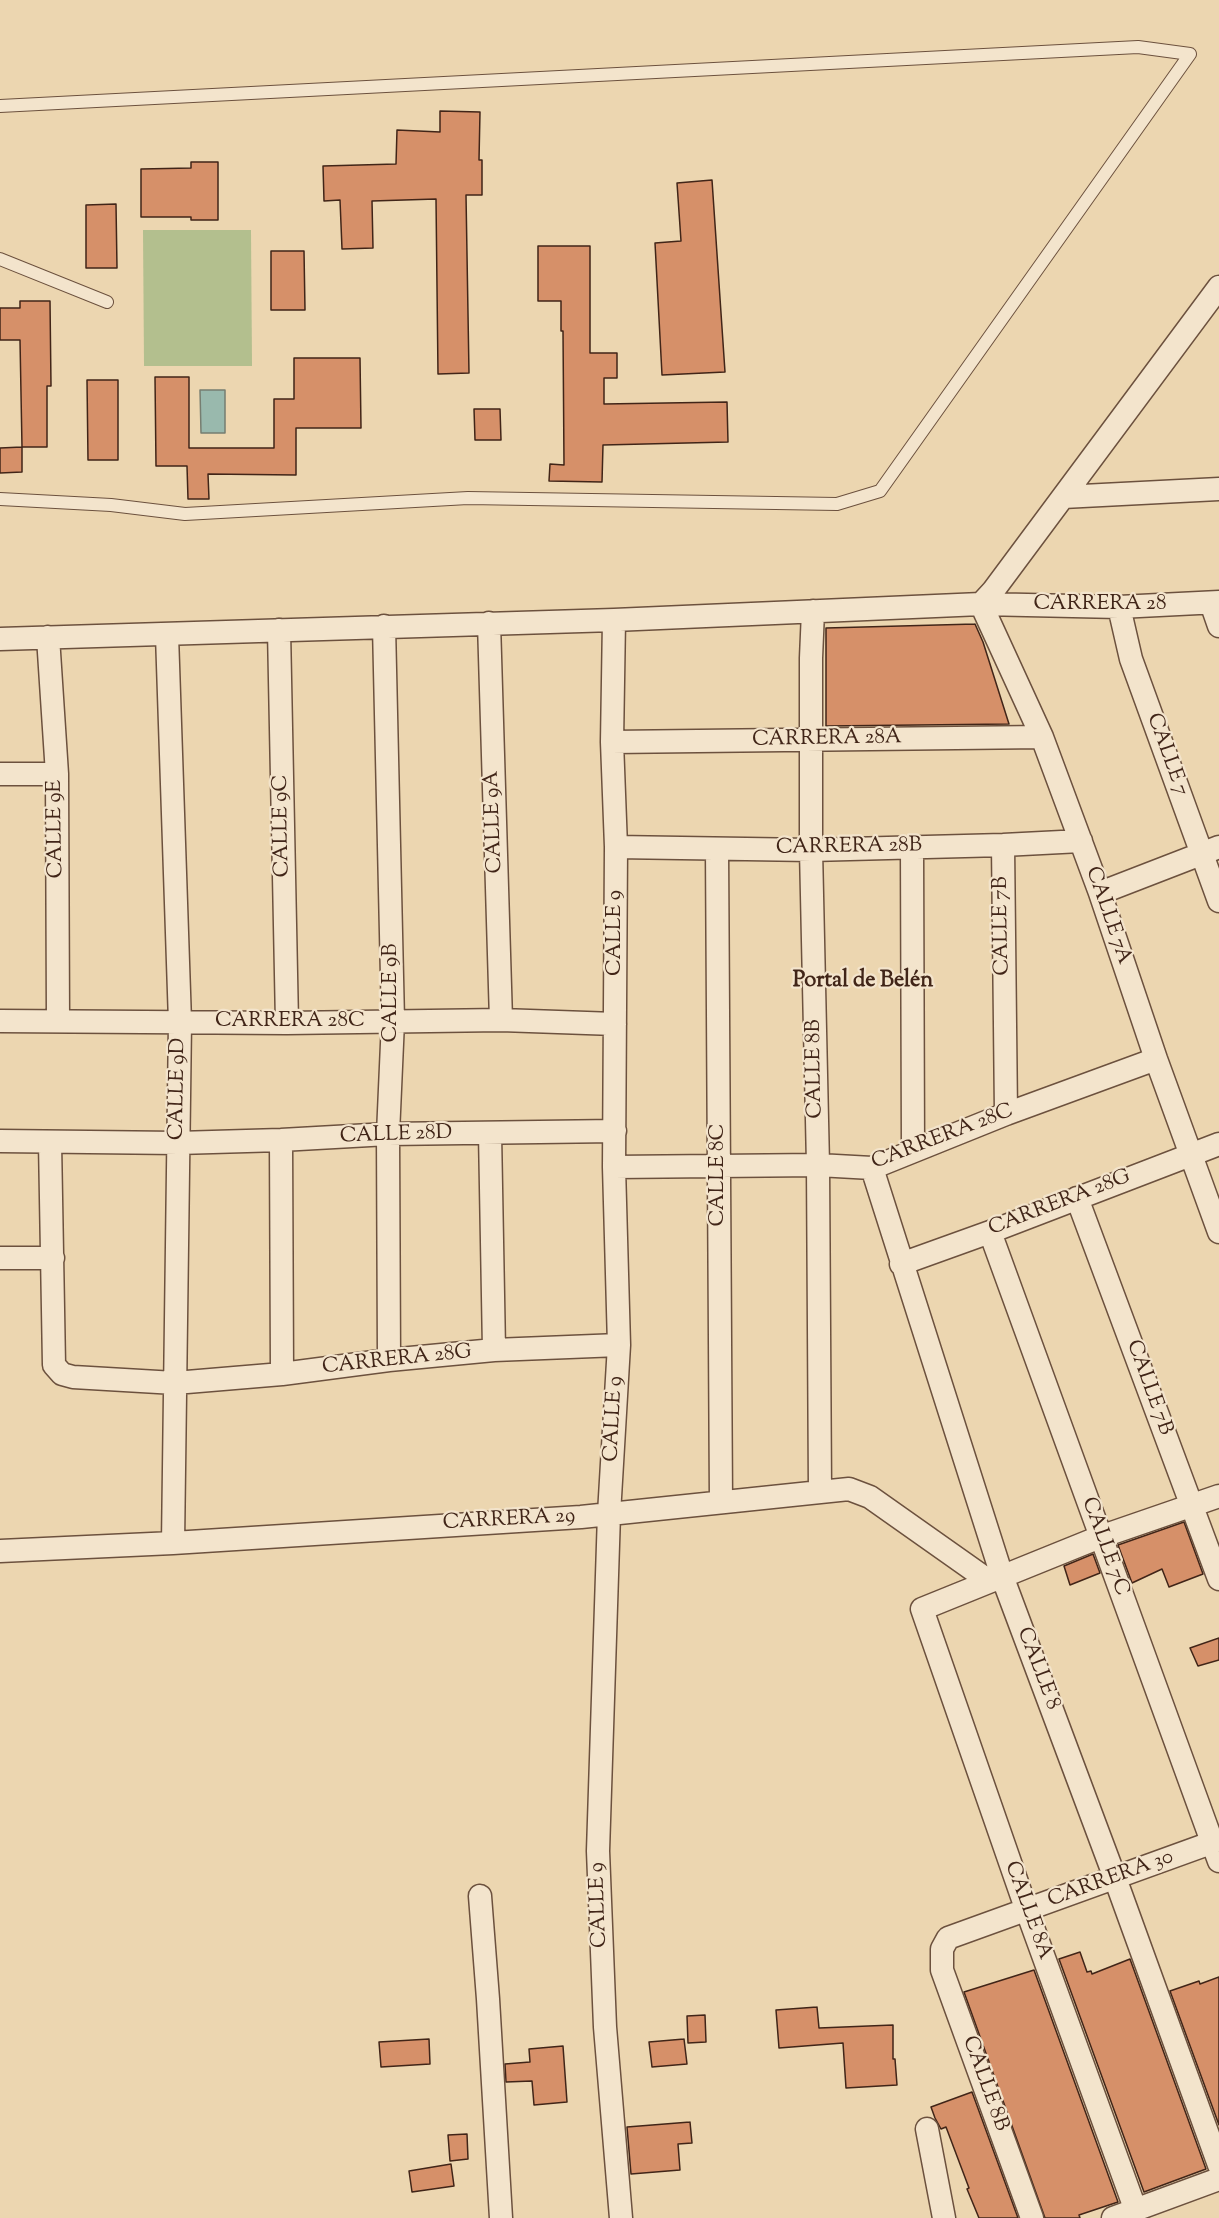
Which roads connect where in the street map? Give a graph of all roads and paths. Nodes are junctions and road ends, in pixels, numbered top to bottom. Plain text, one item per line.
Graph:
1 (0, 106) edge
2 (0, 259) edge
3 (1219, 287) edge
4 (107, 302) dead end
5 (1219, 489) edge
6 (1062, 497) junction
7 (0, 499) edge
8 (1215, 602) edge
9 (981, 604) junction
10 (1119, 607) junction
11 (813, 611) junction
12 (614, 620) junction
13 (489, 623) junction
14 (384, 626) junction
15 (1219, 626) edge
16 (279, 630) junction
17 (167, 635) junction
18 (48, 637) junction
19 (0, 639) edge
20 (1042, 736) junction
21 (812, 740) junction
22 (612, 742) junction
23 (0, 774) edge
24 (57, 774) junction
25 (1081, 841) junction
26 (1003, 845) junction
27 (616, 847) junction
28 (912, 847) junction
29 (717, 849) junction
30 (811, 850) junction
31 (1210, 850) edge
32 (1100, 893) junction
33 (1219, 902) edge
34 (501, 1020) junction
35 (0, 1021) edge
36 (58, 1021) junction
37 (393, 1021) junction
38 (180, 1022) junction
39 (287, 1023) junction
40 (615, 1024) junction
41 (1156, 1059) junction
42 (1006, 1114) junction
43 (615, 1131) junction
44 (490, 1133) junction
45 (388, 1134) junction
46 (281, 1140) junction
47 (0, 1141) edge
48 (50, 1142) junction
49 (178, 1143) junction
50 (1219, 1144) edge
51 (913, 1151) junction
52 (1191, 1154) junction
53 (818, 1165) junction
54 (614, 1167) junction
55 (720, 1167) junction
56 (872, 1168) junction
57 (1077, 1198) junction
58 (990, 1232) junction
59 (1219, 1232) edge
60 (0, 1258) edge
61 (53, 1258) junction
62 (901, 1264) junction
63 (619, 1345) junction
64 (494, 1350) junction
65 (389, 1360) junction
66 (282, 1374) junction
67 (175, 1383) junction
68 (820, 1492) junction
69 (1219, 1496) edge
70 (721, 1502) junction
71 (1192, 1506) junction
72 (609, 1514) junction
73 (1100, 1537) junction
74 (172, 1543) junction
75 (0, 1551) edge
76 (995, 1578) junction
77 (1219, 1579) edge
78 (1217, 1848) edge
79 (1115, 1878) junction
80 (480, 1896) dead end
81 (1027, 1911) junction
82 (942, 1949) joint
83 (927, 2129) dead end
84 (1219, 2165) edge
85 (1219, 2179) edge
86 (1136, 2211) junction
87 (501, 2218) edge
88 (621, 2218) edge
89 (944, 2218) edge
90 (1032, 2218) edge
91 (1113, 2218) edge

1 - 7 lane
2 - 4 lane
3 - 6 street
5 - 6 street
6 - 9 street
8 - 10 street, CARRERA 28
8 - 15 street
9 - 10 street, CARRERA 28
9 - 11 street, CARRERA 28
9 - 20 street, CALLE 7A
10 - 31 street, CALLE 7
11 - 12 street, CARRERA 28
11 - 21 street, CALLE 8B
12 - 13 street, CARRERA 28
12 - 22 street, CALLE 9
13 - 14 street, CARRERA 28
13 - 34 street, CALLE 9A
14 - 16 street, CARRERA 28
14 - 37 street, CALLE 9B
16 - 17 street, CARRERA 28
16 - 39 street, CALLE 9C
17 - 18 street, CARRERA 28
17 - 38 street, CALLE 9D
18 - 19 street, CARRERA 28
18 - 24 street, CALLE 9E
20 - 21 street, CARRERA 28A
20 - 25 street, CALLE 7A
21 - 22 street, CARRERA 28A
21 - 30 street, CALLE 8B
22 - 27 street, CALLE 9
23 - 24 street
24 - 36 street, CALLE 9E
25 - 26 street, CARRERA 28B
25 - 32 street, CALLE 7A
26 - 28 street, CARRERA 28B
26 - 42 street, CALLE 7B
27 - 29 street, CARRERA 28B
27 - 40 street, CALLE 9
28 - 30 street, CARRERA 28B
28 - 51 street
29 - 30 street, CARRERA 28B
29 - 55 street, CALLE 8C
30 - 53 street, CALLE 8B
31 - 32 street
31 - 33 street, CALLE 7
32 - 41 street, CALLE 7A
34 - 37 street, CARRERA 28C
34 - 40 street, CARRERA 28C
35 - 36 street, CARRERA 28C
36 - 38 street, CARRERA 28C
37 - 39 street, CARRERA 28C
37 - 45 street, CALLE 9B
38 - 39 street, CARRERA 28C
38 - 49 street, CALLE 9D
40 - 43 street, CALLE 9
41 - 42 street, CARRERA 28C
41 - 52 street, CALLE 7A
42 - 51 street, CARRERA 28C
43 - 44 street, CALLE 28D
43 - 54 street, CALLE 9
44 - 45 street, CALLE 28D
44 - 64 street
45 - 46 street, CALLE 28D
45 - 65 street, CALLE 9B
46 - 49 street, CALLE 28D
46 - 66 street
47 - 48 street, CALLE 28D
48 - 49 street, CALLE 28D
48 - 61 street
49 - 67 street, CALLE 9D
50 - 52 street, CARRERA 28G
51 - 56 street, CARRERA 28C
52 - 57 street, CARRERA 28G
52 - 59 street, CALLE 7A
53 - 55 street, CARRERA 28C
53 - 56 street, CARRERA 28C
53 - 68 street, CALLE 8B
54 - 55 street, CARRERA 28C
54 - 63 street, CALLE 9
55 - 70 street, CALLE 8C
56 - 62 street, CALLE 8
57 - 58 street, CARRERA 28G
57 - 71 street, CALLE 7B
58 - 62 street, CARRERA 28G
58 - 73 street, CALLE 7C
60 - 61 street
61 - 67 street, CARRERA 28G
62 - 76 street, CALLE 8
63 - 64 street, CARRERA 28G
63 - 72 street, CALLE 9
64 - 65 street, CARRERA 28G
65 - 66 street, CARRERA 28G
66 - 67 street, CARRERA 28G
67 - 74 street, CALLE 9D
68 - 70 street, CARRERA 29
68 - 76 street, CARRERA 29
69 - 71 street
70 - 72 street, CARRERA 29
71 - 73 street
71 - 77 street, CALLE 7B
72 - 74 street, CARRERA 29
72 - 88 street, CALLE 9
73 - 76 street
73 - 78 street, CALLE 7C
74 - 75 street, CARRERA 29
76 - 79 street, CALLE 8
76 - 81 street, CALLE 8A
78 - 79 street, CARRERA 30
79 - 81 street, CARRERA 30
79 - 84 street, CALLE 8
80 - 87 street
81 - 82 street, CARRERA 30
81 - 86 street, CALLE 8A
82 - 90 street, CALLE 8B
83 - 89 street
85 - 86 street
86 - 91 street

